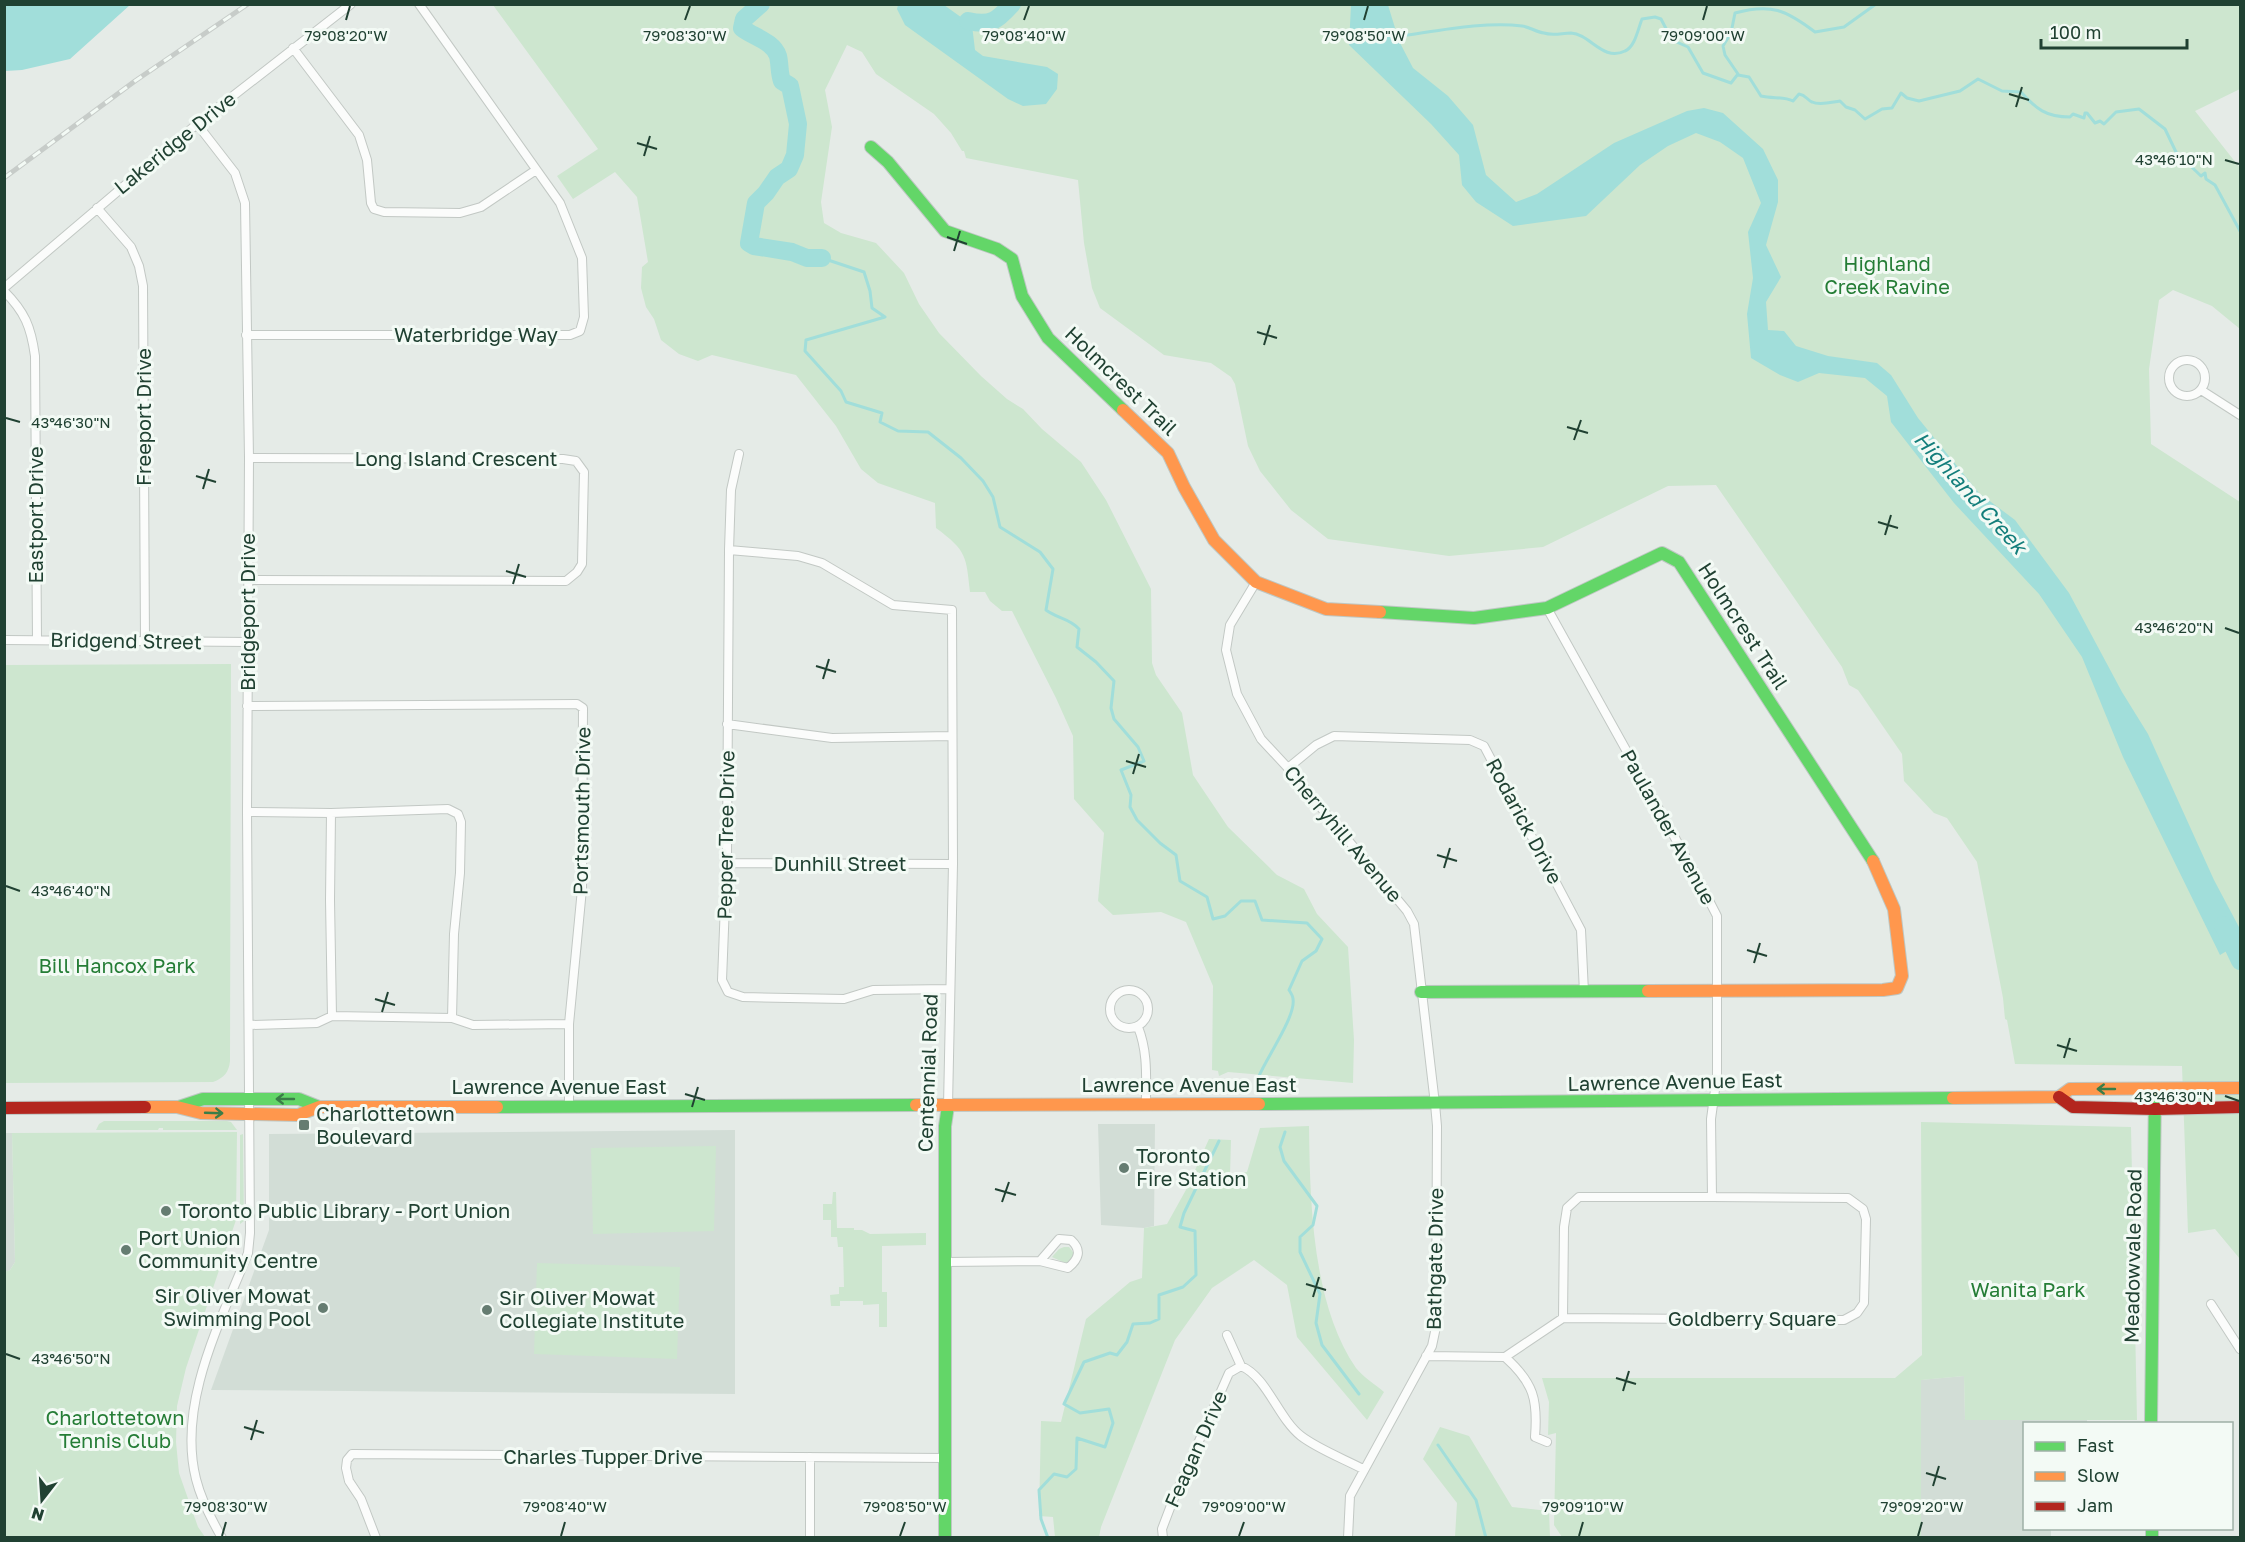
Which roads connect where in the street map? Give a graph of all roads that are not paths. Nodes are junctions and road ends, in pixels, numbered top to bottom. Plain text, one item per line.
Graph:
1 (351, 4) edge
2 (419, 4) edge
3 (293, 48) junction
4 (197, 124) junction
5 (871, 147) dead end
6 (536, 170) junction
7 (97, 208) junction
8 (4, 289) edge
9 (246, 335) junction
10 (2201, 390) junction
11 (2241, 415) edge
12 (739, 454) dead end
13 (249, 458) junction
14 (729, 550) junction
15 (249, 580) junction
16 (1256, 582) junction
17 (1547, 608) junction
18 (4, 640) edge
19 (37, 640) junction
20 (145, 641) junction
21 (248, 642) junction
22 (248, 706) junction
23 (727, 724) junction
24 (952, 736) junction
25 (1288, 768) junction
26 (248, 812) junction
27 (331, 813) junction
28 (727, 863) junction
29 (953, 864) junction
30 (950, 989) junction
31 (1718, 991) junction
32 (1421, 992) junction
33 (1584, 992) junction
34 (332, 1016) junction
35 (452, 1018) junction
36 (569, 1024) junction
37 (250, 1025) junction
38 (1138, 1026) junction
39 (2241, 1088) edge
40 (2155, 1089) junction
41 (2059, 1097) junction
42 (250, 1099) junction
43 (1715, 1101) junction
44 (1146, 1104) junction
45 (1435, 1104) junction
46 (569, 1106) junction
47 (948, 1106) junction
48 (177, 1107) junction
49 (319, 1107) junction
50 (2241, 1107) edge
51 (4, 1108) edge
52 (2155, 1109) junction
53 (250, 1115) junction
54 (1712, 1197) junction
55 (1040, 1261) junction
56 (946, 1262) junction
57 (2211, 1304) dead end
58 (1563, 1318) junction
59 (1227, 1335) dead end
60 (2241, 1349) edge
61 (1426, 1356) junction
62 (1505, 1357) junction
63 (1241, 1366) junction
64 (2151, 1422) edge
65 (1547, 1442) dead end
66 (810, 1457) junction
67 (945, 1458) junction
68 (1363, 1469) junction
69 (222, 1538) edge
70 (376, 1538) edge
71 (810, 1538) edge
72 (945, 1538) edge
73 (1163, 1538) edge
74 (1348, 1538) edge

1 - 3 street, Lakeridge Drive
2 - 6 street, Waterbridge Way
3 - 4 street, Lakeridge Drive
3 - 6 street
4 - 7 street, Lakeridge Drive
4 - 9 street, Bridgeport Drive
5 - 16 street, Holmcrest Trail
6 - 9 street, Waterbridge Way
7 - 8 street, Lakeridge Drive
7 - 20 street, Freeport Drive
8 - 19 street, Eastport Drive
9 - 13 street, Bridgeport Drive
10 - 10 street
10 - 11 street
12 - 14 street, Pepper Tree Drive
13 - 15 street, Bridgeport Drive
13 - 15 street, Long Island Crescent
14 - 23 street, Pepper Tree Drive
14 - 24 street, Centennial Road
15 - 21 street, Bridgeport Drive
16 - 17 street, Holmcrest Trail
16 - 25 street, Cherryhill Avenue
17 - 31 street, Paulander Avenue
17 - 31 street, Holmcrest Trail
18 - 19 street, Bridgend Street
19 - 20 street, Bridgend Street
20 - 21 street, Bridgend Street
21 - 22 street, Bridgeport Drive
22 - 26 street, Bridgeport Drive
22 - 36 street, Portsmouth Drive
23 - 24 street
23 - 28 street, Pepper Tree Drive
24 - 29 street, Centennial Road
25 - 32 street, Cherryhill Avenue
25 - 33 street, Rodarick Drive
26 - 27 street
26 - 37 street, Bridgeport Drive
27 - 34 street
27 - 35 street
28 - 29 street, Dunhill Street
28 - 30 street, Pepper Tree Drive
29 - 30 street, Centennial Road
30 - 47 street, Centennial Road
31 - 33 street, Holmcrest Trail
31 - 43 street, Paulander Avenue
32 - 33 street, Holmcrest Trail
32 - 45 street, Cherryhill Avenue
34 - 35 street
34 - 37 street
35 - 36 street
36 - 46 street, Portsmouth Drive
37 - 42 street, Bridgeport Drive
38 - 38 street
38 - 44 street
39 - 40 street, Lawrence Avenue East
40 -> 41 street, Lawrence Avenue East
40 - 52 street, Meadowvale Road
41 - 43 street, Lawrence Avenue East
41 - 52 street, Lawrence Avenue East
42 - 48 street, Lawrence Avenue East
49 -> 42 street, Lawrence Avenue East
42 - 53 street, Bridgeport Drive
43 - 45 street, Lawrence Avenue East
43 - 54 street
44 - 45 street, Lawrence Avenue East
44 - 47 street, Lawrence Avenue East
45 - 61 street, Bathgate Drive
46 - 47 street, Lawrence Avenue East
46 - 49 street, Lawrence Avenue East
47 - 56 street, Centennial Road
48 - 51 street, Lawrence Avenue East
48 -> 53 street, Lawrence Avenue East
49 - 53 street, Lawrence Avenue East
50 - 52 street, Lawrence Avenue East
52 - 64 street, Meadowvale Road
53 - 69 street
54 - 58 street, Goldberry Square
54 - 58 street, Goldberry Square
55 - 55 street
55 - 56 street
56 - 67 street, Centennial Road
57 - 60 street
58 - 62 street
59 - 63 street
61 - 62 street
61 - 68 street, Bathgate Drive
62 - 65 street
63 - 68 street
63 - 73 street, Feagan Drive
66 - 67 street, Charles Tupper Drive
66 - 70 street, Charles Tupper Drive
66 - 71 street
67 - 72 street, Centennial Road
68 - 74 street, Bathgate Drive

